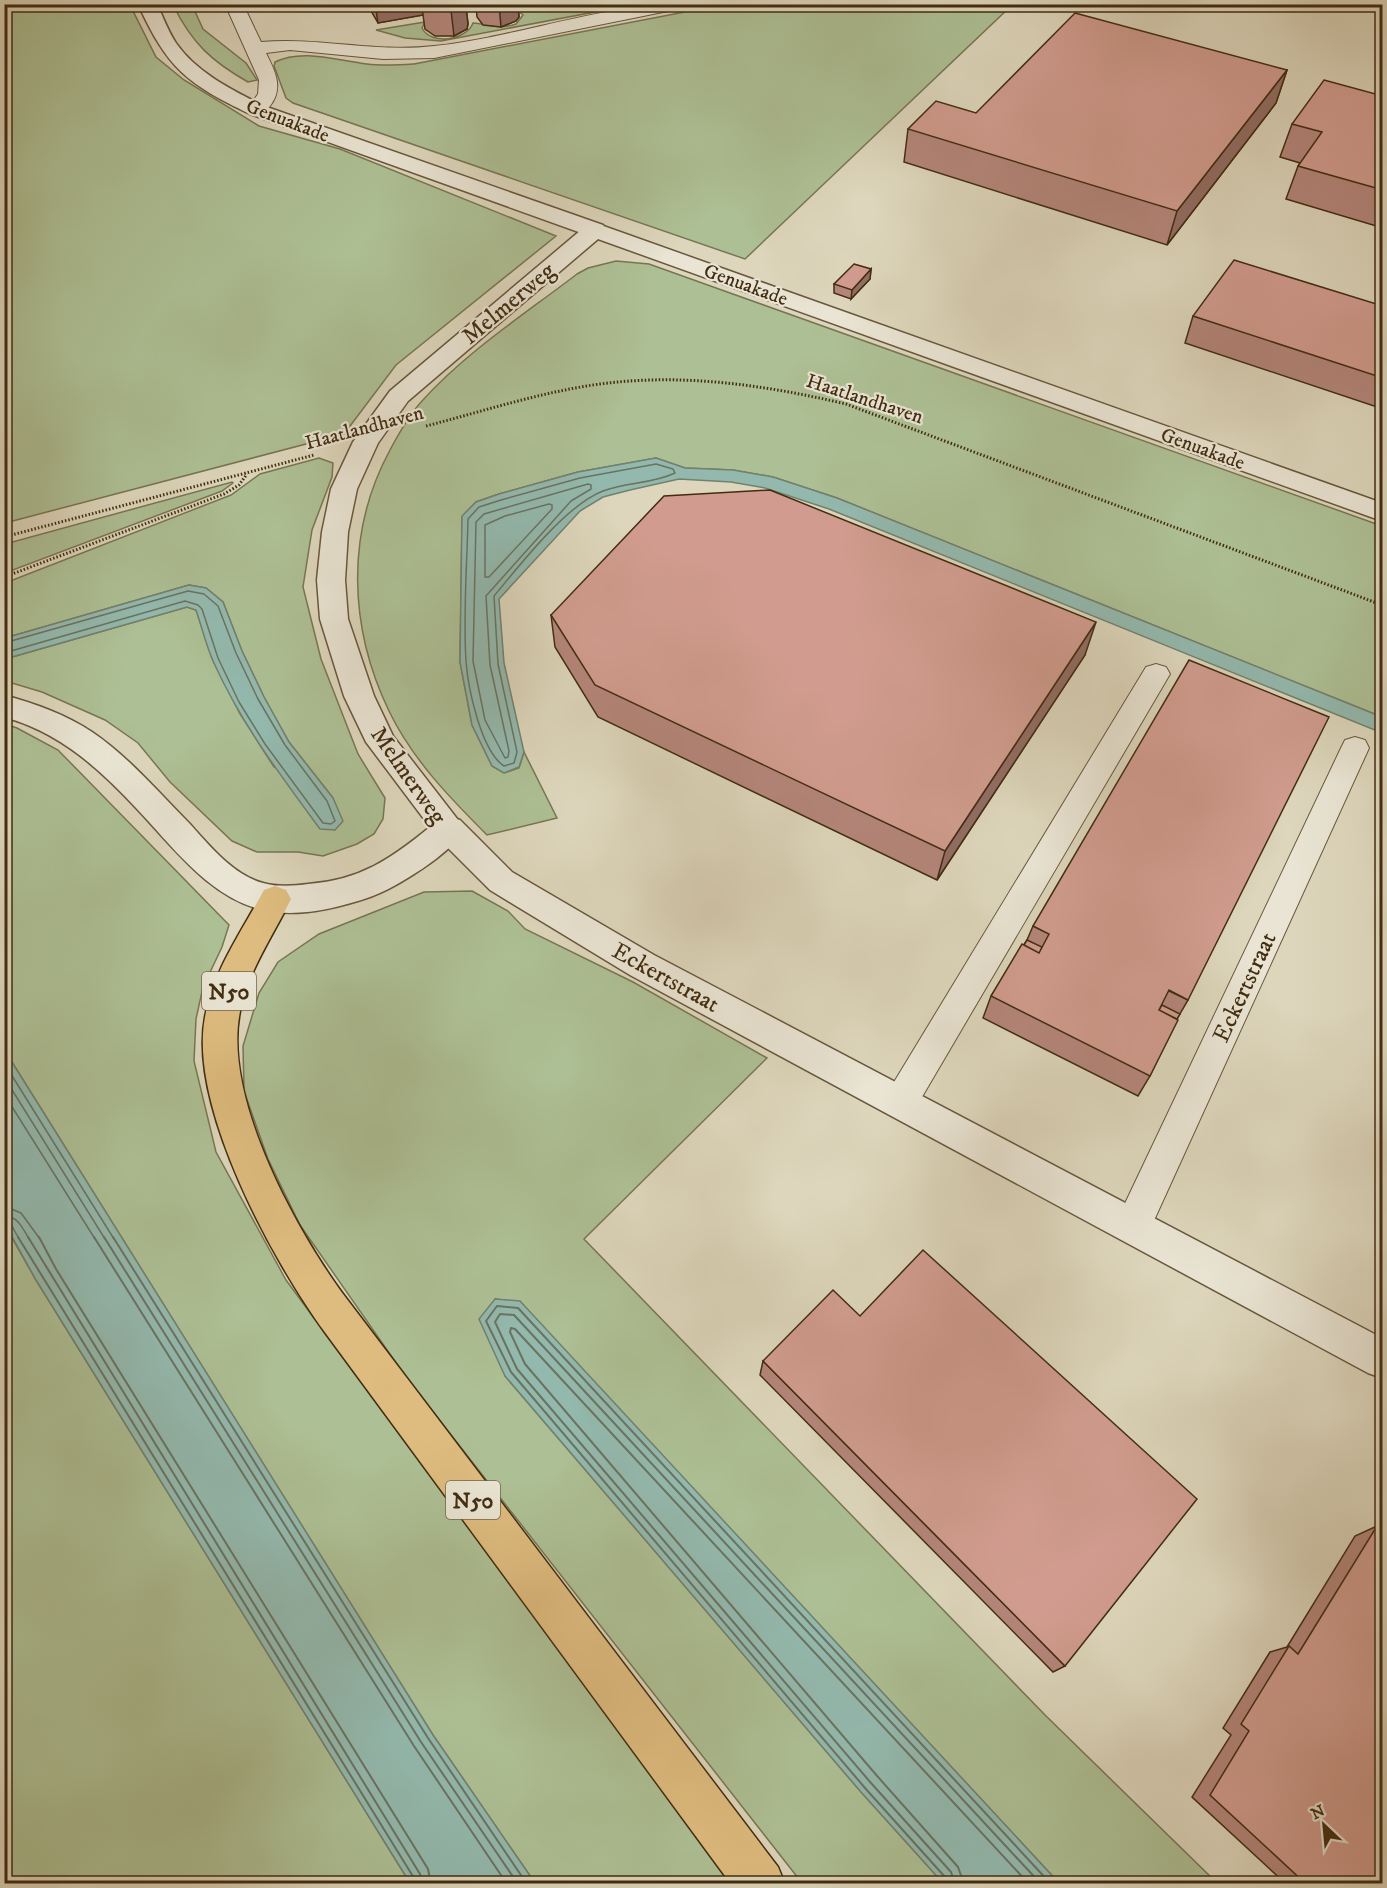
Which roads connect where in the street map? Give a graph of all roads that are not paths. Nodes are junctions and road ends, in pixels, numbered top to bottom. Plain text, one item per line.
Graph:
1 (147, 4) edge
2 (234, 4) edge
3 (678, 4) edge
4 (255, 48) junction
5 (257, 110) junction
6 (595, 230) junction
7 (1383, 512) edge
8 (1156, 674) dead end
9 (4, 706) edge
10 (1355, 748) dead end
11 (448, 829) junction
12 (274, 899) junction
13 (900, 1103) junction
14 (1133, 1226) junction
15 (1383, 1359) edge
16 (761, 1884) edge

1 - 5 street, Genuakade
2 - 4 lane
3 - 4 lane
4 - 5 lane
5 - 6 street, Genuakade
6 - 7 street, Genuakade
6 - 11 street, Melmerweg
8 - 13 lane
9 - 12 street, Melmerweg
10 - 14 lane, Eckertstraat
11 - 12 street, Melmerweg
11 - 13 street, Eckertstraat
12 - 16 highway, N50
13 - 14 street, Eckertstraat
14 - 15 street, Eckertstraat

